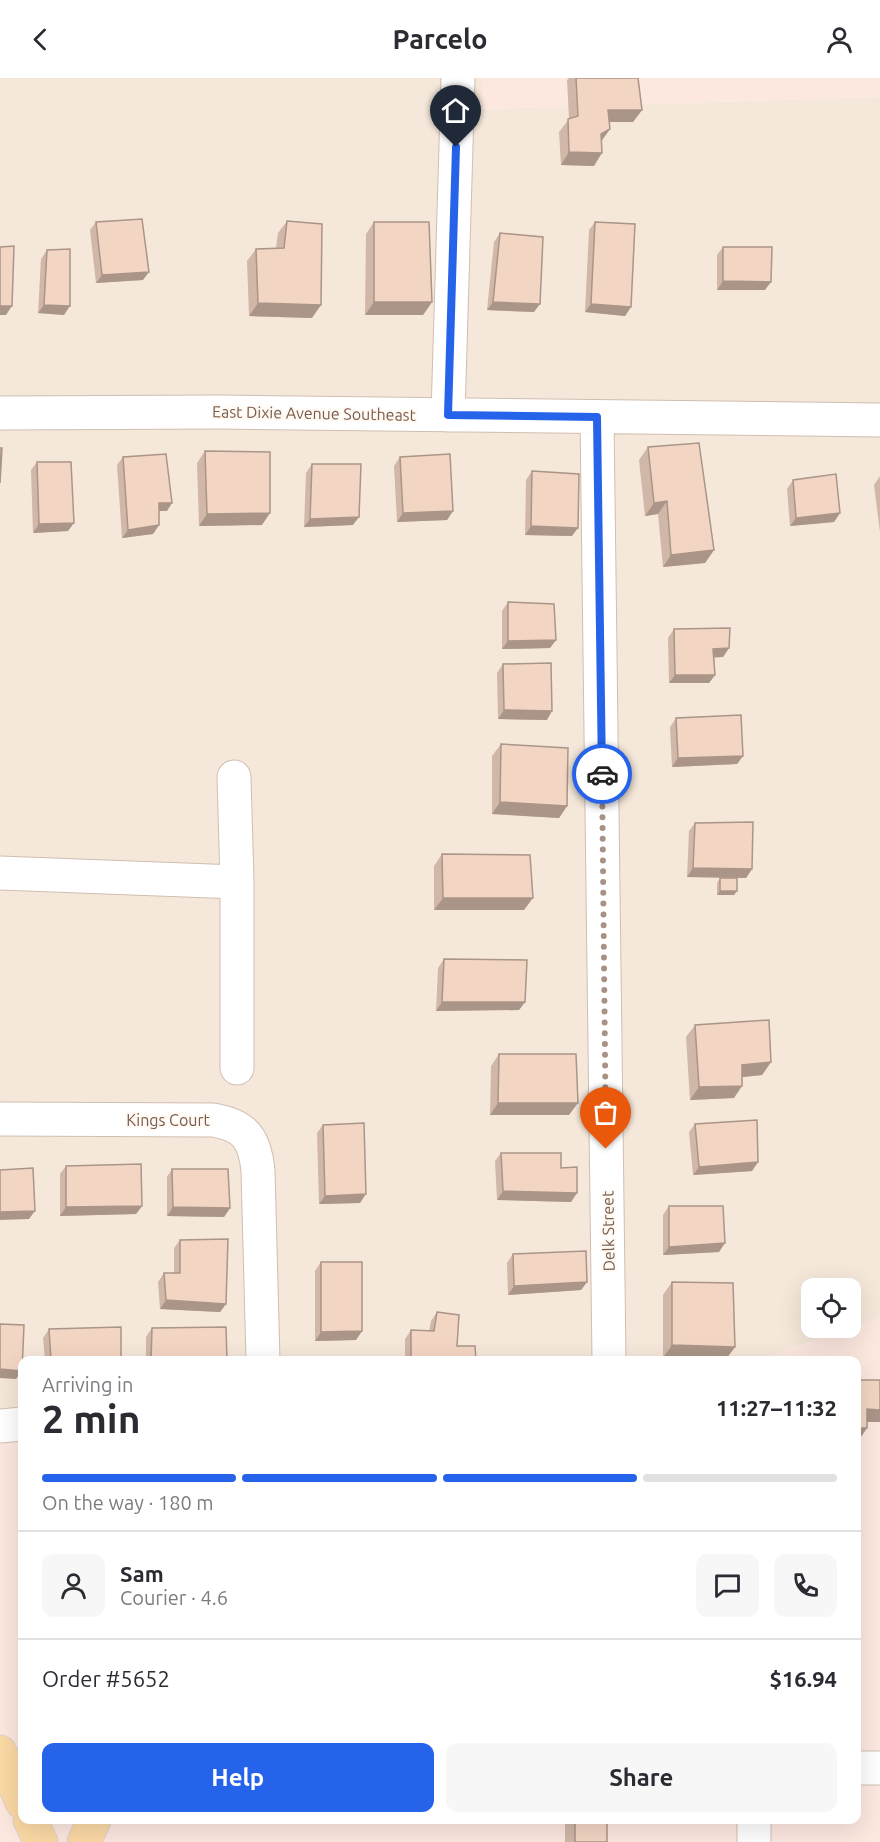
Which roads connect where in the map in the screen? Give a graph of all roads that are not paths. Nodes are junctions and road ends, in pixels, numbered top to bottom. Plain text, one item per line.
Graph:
1 (458, 78) edge
2 (0, 413) edge
3 (448, 415) junction
4 (597, 417) junction
5 (880, 420) edge
6 (234, 777) dead end
7 (0, 873) edge
8 (237, 882) junction
9 (237, 1068) dead end
10 (0, 1119) edge
11 (264, 1356) edge
12 (609, 1356) edge
13 (18, 1424) edge
14 (0, 1426) edge
15 (0, 1752) edge
16 (861, 1768) edge
17 (880, 1768) edge
18 (15, 1791) edge
19 (32, 1824) edge
20 (92, 1824) edge
21 (754, 1824) edge
22 (41, 1842) edge
23 (84, 1842) edge
24 (754, 1842) edge

1 - 3 street
2 - 3 street, East Dixie Avenue Southeast
3 - 4 street, East Dixie Avenue Southeast
4 - 5 street, East Dixie Avenue Southeast
4 - 12 street, Delk Street
6 - 8 street
7 - 8 street
8 - 9 street
10 - 11 street, Kings Court
13 - 14 street
15 - 18 main road
16 - 17 street
19 - 22 main road
20 - 23 main road
21 - 24 street

